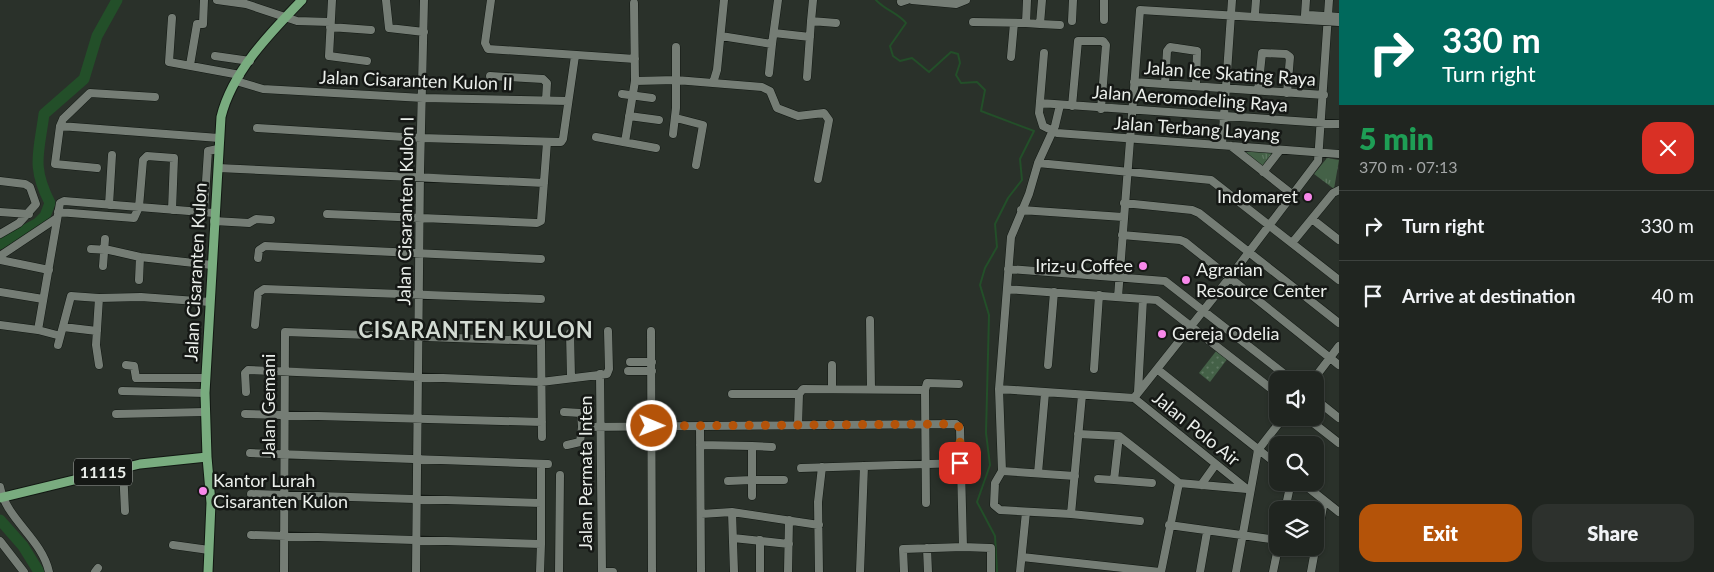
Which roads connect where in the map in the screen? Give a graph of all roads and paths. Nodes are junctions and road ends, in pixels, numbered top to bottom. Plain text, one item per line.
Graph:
1 (204, 0) edge
2 (217, 0) edge
3 (302, 0) edge
4 (332, 0) edge
5 (386, 0) edge
6 (424, 0) edge
7 (491, 0) edge
8 (724, 0) edge
9 (778, 0) edge
10 (813, 0) edge
11 (912, 0) edge
12 (966, 0) edge
13 (1027, 0) edge
14 (1042, 0) edge
15 (1073, 0) edge
16 (1104, 0) edge
17 (1232, 0) edge
18 (1256, 0) edge
19 (1306, 0) edge
20 (1329, 0) edge
21 (634, 3) dead end
22 (1212, 10) dead end
23 (1255, 13) junction
24 (1229, 15) junction
25 (1305, 15) junction
26 (285, 17) junction
27 (1339, 17) edge
28 (172, 18) dead end
29 (1328, 19) junction
30 (1104, 20) dead end
31 (810, 21) junction
32 (972, 22) dead end
33 (1072, 22) dead end
34 (1339, 22) edge
35 (836, 23) dead end
36 (1014, 23) junction
37 (1026, 23) junction
38 (1040, 24) junction
39 (1060, 24) dead end
40 (330, 25) junction
41 (371, 30) dead end
42 (424, 32) junction
43 (774, 33) junction
44 (721, 36) junction
45 (810, 37) junction
46 (772, 44) junction
47 (676, 48) dead end
48 (1044, 53) dead end
49 (215, 56) dead end
50 (575, 56) junction
51 (1011, 57) dead end
52 (635, 59) junction
53 (250, 61) junction
54 (367, 61) dead end
55 (190, 65) junction
56 (769, 73) dead end
57 (490, 76) dead end
58 (807, 77) dead end
59 (238, 78) junction
60 (676, 80) junction
61 (635, 81) junction
62 (1134, 82) junction
63 (713, 83) junction
64 (1165, 84) junction
65 (1196, 86) junction
66 (1227, 88) junction
67 (1258, 91) junction
68 (1287, 93) junction
69 (622, 94) dead end
70 (1324, 95) junction
71 (155, 96) dead end
72 (632, 96) junction
73 (423, 98) junction
74 (652, 98) dead end
75 (546, 100) junction
76 (568, 100) junction
77 (1040, 103) junction
78 (1060, 105) junction
79 (1072, 106) junction
80 (1102, 109) junction
81 (1132, 111) junction
82 (629, 116) junction
83 (1225, 117) junction
84 (676, 118) junction
85 (658, 120) dead end
86 (1322, 123) junction
87 (1339, 124) edge
88 (60, 126) junction
89 (257, 128) dead end
90 (1052, 132) junction
91 (673, 134) dead end
92 (596, 137) dead end
93 (219, 138) junction
94 (421, 138) junction
95 (1129, 140) junction
96 (547, 142) junction
97 (625, 142) junction
98 (1227, 146) junction
99 (656, 148) dead end
100 (218, 149) junction
101 (1280, 150) junction
102 (1320, 152) junction
103 (1339, 154) edge
104 (112, 155) dead end
105 (1038, 163) junction
106 (696, 165) dead end
107 (97, 168) dead end
108 (218, 168) junction
109 (1126, 172) junction
110 (1264, 172) junction
111 (420, 178) junction
112 (818, 179) dead end
113 (0, 181) edge
114 (544, 183) junction
115 (1337, 193) edge
116 (1293, 195) junction
117 (1124, 203) junction
118 (108, 205) junction
119 (139, 207) junction
120 (172, 210) junction
121 (1021, 210) junction
122 (0, 212) edge
123 (204, 212) junction
124 (29, 214) junction
125 (327, 214) dead end
126 (57, 215) junction
127 (214, 217) junction
128 (1123, 217) junction
129 (419, 219) junction
130 (1312, 219) junction
131 (272, 220) dead end
132 (1270, 226) junction
133 (0, 234) edge
134 (1122, 235) junction
135 (105, 239) dead end
136 (1339, 240) edge
137 (1292, 243) junction
138 (18, 246) junction
139 (91, 249) dead end
140 (104, 249) junction
141 (1249, 252) junction
142 (420, 254) junction
143 (140, 257) junction
144 (0, 258) edge
145 (258, 258) dead end
146 (541, 259) dead end
147 (15, 263) junction
148 (212, 265) junction
149 (103, 266) dead end
150 (1008, 269) junction
151 (49, 270) junction
152 (1120, 277) junction
153 (1230, 277) junction
154 (139, 280) dead end
155 (1339, 280) edge
156 (1007, 289) junction
157 (0, 292) edge
158 (1054, 292) junction
159 (419, 295) junction
160 (1099, 296) junction
161 (1118, 297) junction
162 (99, 298) junction
163 (44, 299) junction
164 (541, 299) dead end
165 (1143, 299) junction
166 (210, 302) junction
167 (1204, 310) junction
168 (1339, 312) edge
169 (870, 320) dead end
170 (1336, 321) edge
171 (255, 324) dead end
172 (0, 325) edge
173 (1191, 326) junction
174 (63, 327) junction
175 (38, 330) junction
176 (608, 330) dead end
177 (97, 331) junction
178 (651, 331) dead end
179 (570, 333) dead end
180 (57, 335) dead end
181 (418, 335) junction
182 (58, 345) dead end
183 (1339, 346) edge
184 (1330, 358) junction
185 (630, 362) dead end
186 (652, 362) junction
187 (99, 365) dead end
188 (126, 365) dead end
189 (832, 365) dead end
190 (1048, 365) dead end
191 (1339, 365) edge
192 (1157, 369) junction
193 (1094, 370) dead end
194 (285, 371) junction
195 (628, 371) dead end
196 (652, 371) junction
197 (1281, 371) edge
198 (1319, 371) edge
199 (600, 374) junction
200 (418, 376) junction
201 (570, 377) junction
202 (206, 378) junction
203 (541, 382) junction
204 (959, 384) dead end
205 (1269, 387) edge
206 (832, 389) junction
207 (871, 389) junction
208 (925, 390) junction
209 (999, 390) junction
210 (122, 391) dead end
211 (246, 392) dead end
212 (205, 393) junction
213 (1045, 393) junction
214 (732, 394) dead end
215 (799, 394) junction
216 (1082, 395) junction
217 (1136, 395) junction
218 (1324, 406) edge
219 (205, 412) junction
220 (564, 412) dead end
221 (116, 414) dead end
222 (245, 414) dead end
223 (284, 414) junction
224 (1339, 418) edge
225 (416, 419) junction
226 (542, 422) junction
227 (926, 424) junction
228 (798, 425) junction
229 (652, 426) junction
230 (1277, 426) edge
231 (1317, 426) edge
232 (582, 427) junction
233 (601, 427) junction
234 (700, 427) junction
235 (1078, 434) junction
236 (1119, 436) junction
237 (542, 437) dead end
238 (1339, 443) edge
239 (567, 445) dead end
240 (700, 445) junction
241 (752, 446) junction
242 (772, 447) dead end
243 (1258, 450) junction
244 (250, 453) dead end
245 (284, 454) junction
246 (207, 457) junction
247 (417, 458) junction
248 (1269, 458) edge
249 (960, 463) junction
250 (1216, 464) junction
251 (926, 465) junction
252 (864, 466) junction
253 (822, 467) junction
254 (123, 468) junction
255 (801, 468) dead end
256 (1002, 471) junction
257 (1038, 474) junction
258 (560, 475) dead end
259 (1075, 476) junction
260 (1098, 479) dead end
261 (752, 480) junction
262 (784, 480) dead end
263 (1114, 480) junction
264 (728, 481) dead end
265 (1152, 483) dead end
266 (1179, 483) junction
267 (1201, 485) junction
268 (0, 487) edge
269 (1249, 489) junction
270 (1312, 491) edge
271 (251, 494) dead end
272 (284, 496) junction
273 (752, 496) dead end
274 (1, 498) edge
275 (416, 500) junction
276 (1324, 501) joint
277 (540, 503) junction
278 (926, 503) dead end
279 (124, 512) dead end
280 (732, 512) junction
281 (1026, 512) junction
282 (1339, 512) edge
283 (701, 514) junction
284 (1071, 514) junction
285 (789, 520) junction
286 (1140, 522) dead end
287 (819, 525) junction
288 (1169, 525) junction
289 (1207, 532) junction
290 (1244, 534) junction
291 (251, 535) dead end
292 (284, 536) junction
293 (733, 538) junction
294 (1269, 538) edge
295 (416, 540) junction
296 (760, 540) junction
297 (0, 541) edge
298 (541, 544) junction
299 (790, 544) junction
300 (173, 545) dead end
301 (963, 547) junction
302 (927, 548) junction
303 (209, 550) junction
304 (1276, 556) edge
305 (1314, 556) edge
306 (1022, 557) junction
307 (1108, 568) edge
308 (24, 572) edge
309 (49, 572) edge
310 (208, 572) edge
311 (284, 572) edge
312 (416, 572) edge
313 (540, 572) edge
314 (559, 572) edge
315 (602, 572) edge
316 (613, 572) edge
317 (652, 572) edge
318 (701, 572) edge
319 (734, 572) edge
320 (760, 572) edge
321 (788, 572) edge
322 (818, 572) edge
323 (860, 572) edge
324 (904, 572) edge
325 (928, 572) edge
326 (991, 572) edge
327 (1020, 572) edge
328 (1129, 572) edge
329 (1160, 572) edge
330 (1200, 572) edge
331 (1236, 572) edge
332 (1273, 572) edge
333 (1311, 572) edge

1 - 55 street
2 - 26 street
3 - 26 main road, Jalan Cisaranten Kulon
4 - 40 street
5 - 42 street
6 - 42 street, Jalan Cisaranten Kulon I
7 - 50 street
8 - 44 street
9 - 43 street
10 - 31 street
11 - 12 street
13 - 37 street
14 - 38 street
15 - 33 street
16 - 30 street
17 - 24 street
18 - 23 street
19 - 25 street
20 - 29 street
21 - 52 street
22 - 24 street
23 - 24 street
23 - 25 street
24 - 29 street
24 - 62 street
24 - 66 street
25 - 29 street
26 - 40 street
26 - 53 main road, Jalan Cisaranten Kulon
27 - 29 street
28 - 55 street, Jalan Cisaranten Kulon II
29 - 34 street
29 - 70 street
31 - 35 street
31 - 45 street
32 - 36 street
36 - 37 street
36 - 51 street
37 - 38 street
38 - 39 street
40 - 41 street
40 - 54 street
42 - 73 street, Jalan Cisaranten Kulon I
43 - 45 street
43 - 46 street
44 - 46 street
44 - 63 street
45 - 58 street
46 - 56 street
47 - 60 street
48 - 77 street
49 - 53 street
50 - 52 street
50 - 76 street
52 - 61 street
53 - 59 main road, Jalan Cisaranten Kulon
55 - 59 street, Jalan Cisaranten Kulon II
57 - 75 street
59 - 73 street, Jalan Cisaranten Kulon II
59 - 93 main road, Jalan Cisaranten Kulon
60 - 61 street
60 - 63 street
60 - 84 street
61 - 72 street
62 - 64 street, Jalan Ice Skating Raya
62 - 81 street
63 - 112 street
64 - 65 street, Jalan Ice Skating Raya
64 - 65 street
65 - 66 street, Jalan Ice Skating Raya
66 - 67 street, Jalan Ice Skating Raya
66 - 83 street
67 - 68 street, Jalan Ice Skating Raya
67 - 68 street
68 - 70 street, Jalan Ice Skating Raya
69 - 72 street
70 - 86 street
71 - 88 street
72 - 74 street
72 - 82 street
73 - 75 street, Jalan Cisaranten Kulon II
73 - 94 street, Jalan Cisaranten Kulon I
75 - 76 street, Jalan Cisaranten Kulon II
76 - 96 street
77 - 78 street, Jalan Aeromodeling Raya
77 - 90 street
78 - 79 street, Jalan Aeromodeling Raya
78 - 90 street
79 - 80 street, Jalan Aeromodeling Raya
79 - 80 street
80 - 81 street, Jalan Aeromodeling Raya
81 - 83 street, Jalan Aeromodeling Raya
81 - 95 street
82 - 85 street
82 - 97 street
83 - 86 street, Jalan Aeromodeling Raya
83 - 98 street
84 - 91 street
84 - 106 street
86 - 87 street, Jalan Aeromodeling Raya
86 - 102 street
88 - 93 street
88 - 107 street
89 - 94 street
90 - 95 street, Jalan Terbang Layang
90 - 105 street
92 - 97 street
93 - 100 main road, Jalan Cisaranten Kulon
94 - 96 street
94 - 111 street, Jalan Cisaranten Kulon I
95 - 98 street, Jalan Terbang Layang
95 - 109 street
96 - 114 street
97 - 99 street
98 - 101 street, Jalan Terbang Layang
98 - 110 street
100 - 108 main road, Jalan Cisaranten Kulon
100 - 123 street
101 - 102 street, Jalan Terbang Layang
101 - 110 street
102 - 103 street, Jalan Terbang Layang
102 - 116 street
104 - 118 street
105 - 109 street
105 - 121 street
108 - 111 street
108 - 127 main road, Jalan Cisaranten Kulon
109 - 117 street
109 - 132 street
110 - 116 street
111 - 114 street
111 - 129 street, Jalan Cisaranten Kulon I
113 - 124 street
114 - 129 street
115 - 130 street
116 - 132 street
117 - 128 street
117 - 141 street
118 - 119 street
118 - 126 street
119 - 120 street
119 - 120 street
119 - 126 street
120 - 123 street
121 - 128 street
121 - 150 street
122 - 124 street
123 - 127 street
124 - 133 street
125 - 129 street
126 - 138 street
126 - 151 street
127 - 131 street
127 - 148 main road, Jalan Cisaranten Kulon
128 - 134 street
129 - 142 street, Jalan Cisaranten Kulon I
130 - 136 street
130 - 137 street
132 - 137 street
132 - 141 street
134 - 152 street
134 - 153 street
135 - 140 street
137 - 155 street
138 - 144 street
138 - 147 street
139 - 140 street
140 - 143 street
140 - 149 street
141 - 153 street
141 - 170 street
142 - 145 street
142 - 146 street
142 - 159 street, Jalan Cisaranten Kulon I
143 - 148 street
143 - 154 street
144 - 147 street
147 - 151 street
148 - 166 main road, Jalan Cisaranten Kulon
150 - 152 street
150 - 156 street
151 - 163 street
152 - 161 street
152 - 167 street
153 - 167 street
153 - 184 street
156 - 158 street
156 - 209 street
157 - 163 street
158 - 160 street
158 - 190 street
159 - 164 street
159 - 171 street
159 - 181 street, Jalan Cisaranten Kulon I
160 - 161 street
160 - 193 street
161 - 165 street
162 - 166 street
162 - 174 street
162 - 177 street
163 - 175 street
165 - 173 street
165 - 217 street
166 - 202 main road, Jalan Cisaranten Kulon
167 - 173 street
167 - 197 street
168 - 170 street
169 - 207 street
172 - 175 street
173 - 192 street
173 - 205 street
174 - 177 street
174 - 182 street
175 - 180 street
176 - 199 street
177 - 187 street
178 - 186 street
179 - 201 street
181 - 194 street, Jalan Gemani
181 - 200 street, Jalan Cisaranten Kulon I
181 - 203 street
183 - 184 street
184 - 191 street
184 - 198 street
185 - 186 street
186 - 196 street
188 - 202 street
189 - 206 street
192 - 217 street
192 - 243 street
194 - 200 street
194 - 211 street
194 - 223 street, Jalan Gemani
195 - 196 street
196 - 229 street
199 - 201 street
199 - 233 street, Jalan Permata Inten
200 - 203 street
200 - 225 street, Jalan Cisaranten Kulon I
201 - 203 street
202 - 212 main road, Jalan Cisaranten Kulon
203 - 226 street
204 - 208 street
206 - 207 street
206 - 215 street
207 - 208 street
208 - 227 street
209 - 213 street, Jalan Polo Air
209 - 256 street
210 - 212 street
212 - 219 main road, Jalan Cisaranten Kulon
213 - 216 street, Jalan Polo Air
213 - 257 street
214 - 215 street
215 - 228 street
216 - 217 street, Jalan Polo Air
216 - 235 street
217 - 250 street, Jalan Polo Air
218 - 224 street
219 - 221 street
219 - 246 main road, Jalan Cisaranten Kulon
220 - 232 street
222 - 223 street
223 - 225 street
223 - 245 street, Jalan Gemani
225 - 226 street
225 - 247 street, Jalan Cisaranten Kulon I
226 - 237 street
227 - 228 street
227 - 249 street
227 - 251 street
228 - 234 street
229 - 233 street
229 - 234 street
229 - 317 street
230 - 243 street
231 - 238 street
232 - 233 street
232 - 239 street
233 - 315 street, Jalan Permata Inten
234 - 240 street
235 - 236 street
235 - 259 street
236 - 263 street
236 - 266 street
240 - 241 street
240 - 283 street
241 - 242 street
241 - 261 street
243 - 248 street
243 - 269 street
244 - 245 street
245 - 247 street
245 - 272 street, Jalan Gemani
246 - 254 main road, 11115
246 - 303 main road, Jalan Cisaranten Kulon
247 - 275 street, Jalan Cisaranten Kulon I
247 - 277 street
249 - 251 street
249 - 301 street
250 - 267 street
250 - 269 street, Jalan Polo Air
251 - 252 street
251 - 278 street
252 - 253 street
252 - 323 street
253 - 255 street
253 - 287 street
254 - 274 main road, 11115
254 - 279 street
256 - 257 street
256 - 281 street
257 - 259 street
258 - 314 street
259 - 284 street
260 - 263 street
261 - 262 street
261 - 264 street
261 - 273 street
263 - 265 street
266 - 267 street
266 - 288 street
267 - 269 street
268 - 274 street
269 - 290 street
270 - 276 street
271 - 272 street
272 - 275 street
272 - 292 street, Jalan Gemani
274 - 309 street
275 - 277 street
275 - 295 street, Jalan Cisaranten Kulon I
276 - 282 street
277 - 298 street
280 - 283 street
280 - 285 street
280 - 293 street
281 - 284 street
281 - 306 street
283 - 318 street
284 - 286 street
285 - 287 street
285 - 299 street
287 - 322 street
288 - 289 street
288 - 329 street
289 - 290 street
289 - 330 street
290 - 294 street
290 - 331 street
291 - 292 street
292 - 295 street
292 - 311 street, Jalan Gemani
293 - 296 street
293 - 319 street
295 - 298 street
295 - 312 street, Jalan Cisaranten Kulon I
296 - 299 street
296 - 320 street
297 - 308 street
298 - 313 street
299 - 321 street
300 - 303 street
301 - 302 street
301 - 326 street
302 - 324 street
302 - 325 street
303 - 310 main road, Jalan Cisaranten Kulon
304 - 332 street
305 - 333 street
306 - 307 street
306 - 327 street
307 - 328 street
307 - 329 street
315 - 316 street

